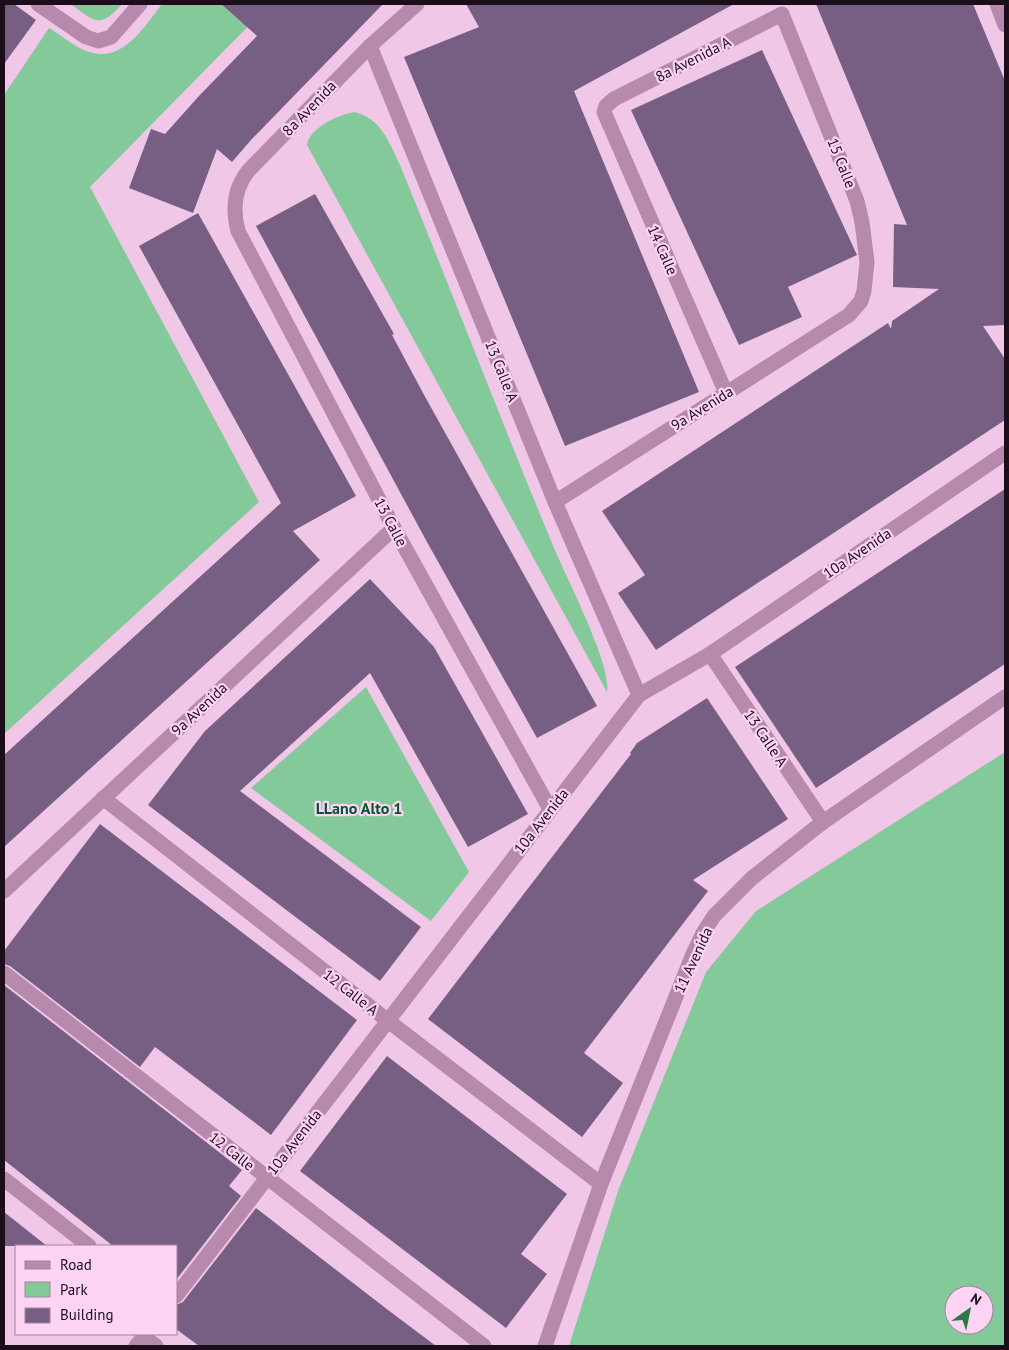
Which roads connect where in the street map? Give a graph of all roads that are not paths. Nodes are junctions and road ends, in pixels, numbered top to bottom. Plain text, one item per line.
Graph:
1 (38, 4) edge
2 (140, 4) edge
3 (417, 4) edge
4 (997, 4) edge
5 (782, 14) joint
6 (1005, 25) edge
7 (370, 46) junction
8 (606, 106) joint
9 (238, 230) joint
10 (848, 315) joint
11 (726, 393) junction
12 (1005, 453) edge
13 (555, 502) junction
14 (394, 528) junction
15 (710, 654) junction
16 (639, 694) junction
17 (1005, 696) edge
18 (103, 798) junction
19 (550, 809) junction
20 (823, 822) junction
21 (4, 891) edge
22 (4, 974) edge
23 (387, 1020) junction
24 (266, 1177) junction
25 (4, 1180) edge
26 (601, 1184) junction
27 (88, 1245) edge
28 (178, 1293) edge
29 (142, 1339) edge
30 (156, 1346) edge
31 (484, 1346) edge
32 (545, 1346) edge

1 - 2 street
3 - 7 street, 8a Avenida
4 - 6 street
5 - 8 street, 8a Avenida A
5 - 10 street, 15 Calle
7 - 9 street, 8a Avenida
7 - 13 street, 13 Calle A
8 - 11 street, 14 Calle
9 - 14 street, 13 Calle
10 - 11 street, 9a Avenida
11 - 13 street, 9a Avenida
12 - 15 street, 10a Avenida
13 - 16 street, 13 Calle A
14 - 18 street, 9a Avenida
14 - 19 street, 13 Calle
15 - 16 street, 10a Avenida
15 - 20 street, 13 Calle A
16 - 19 street, 10a Avenida
17 - 20 street, 11 Avenida
18 - 21 street, 9a Avenida
18 - 23 street, 12 Calle A
19 - 23 street, 10a Avenida
20 - 26 street, 11 Avenida
22 - 24 street, 12 Calle
23 - 24 street, 10a Avenida
23 - 26 street, 12 Calle A
24 - 28 street, 10a Avenida
24 - 31 street, 12 Calle
25 - 27 street
26 - 32 street, 11 Avenida
29 - 30 street

